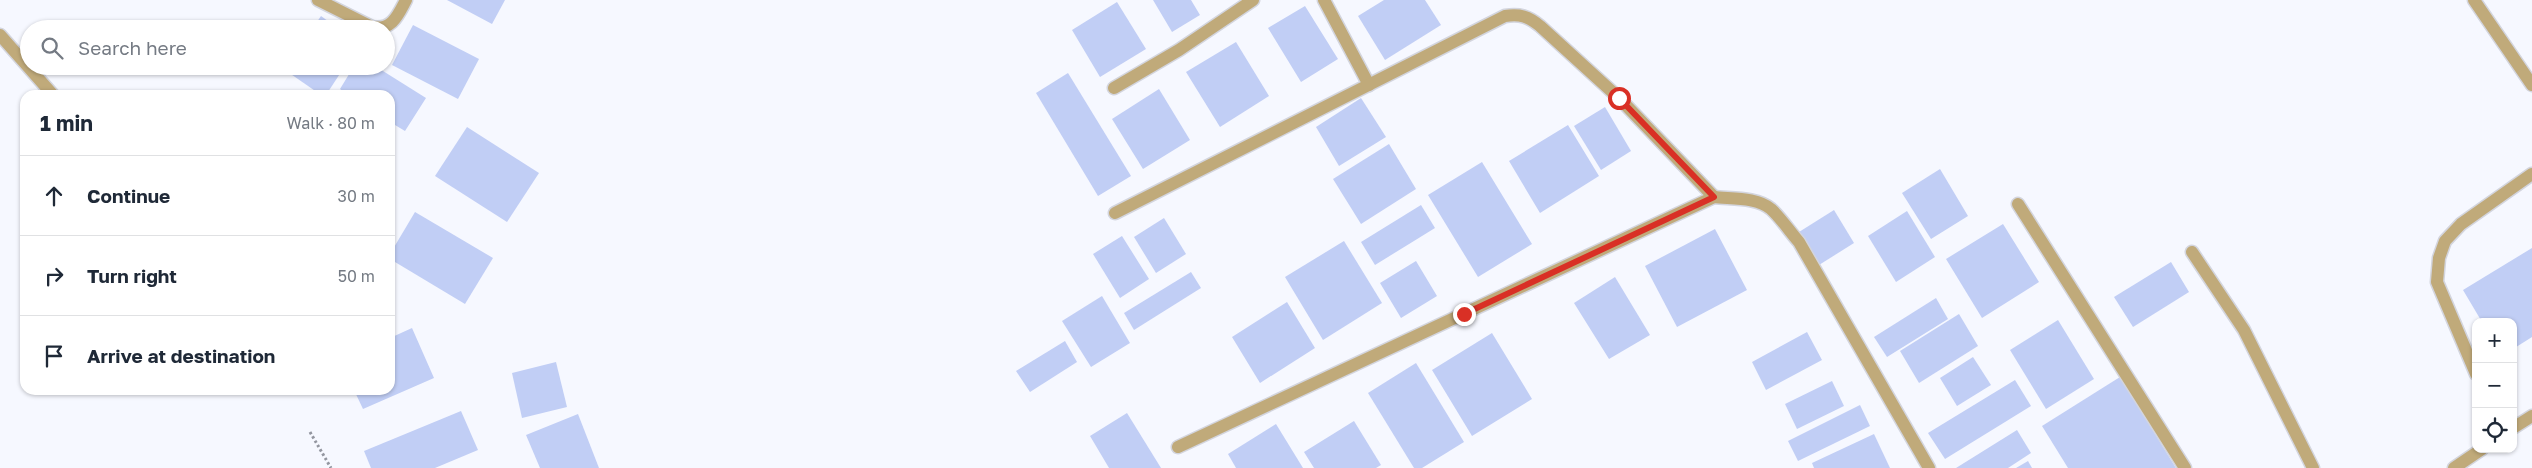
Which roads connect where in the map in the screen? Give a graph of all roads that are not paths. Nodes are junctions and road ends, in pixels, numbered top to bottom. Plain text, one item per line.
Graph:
1 (318, 0) edge
2 (406, 0) edge
3 (1253, 0) edge
4 (1324, 0) edge
5 (2474, 0) edge
6 (358, 20) edge
7 (392, 20) edge
8 (0, 35) edge
9 (20, 58) edge
10 (35, 75) edge
11 (1369, 85) junction
12 (2532, 85) edge
13 (1114, 88) dead end
14 (49, 90) edge
15 (2532, 174) edge
16 (1714, 197) junction
17 (2018, 204) dead end
18 (1115, 213) dead end
19 (2192, 252) dead end
20 (2472, 365) edge
21 (2532, 416) edge
22 (2517, 425) edge
23 (1178, 447) dead end
24 (2476, 453) edge
25 (1929, 468) edge
26 (2185, 468) edge
27 (2313, 468) edge
28 (2454, 468) edge

1 - 6 street
2 - 7 street
3 - 13 street
4 - 11 street
5 - 12 street
8 - 9 street
10 - 14 street
11 - 16 street
11 - 18 street
15 - 20 street
16 - 23 street
16 - 25 street
17 - 26 street
19 - 27 street
21 - 22 street
24 - 28 street

